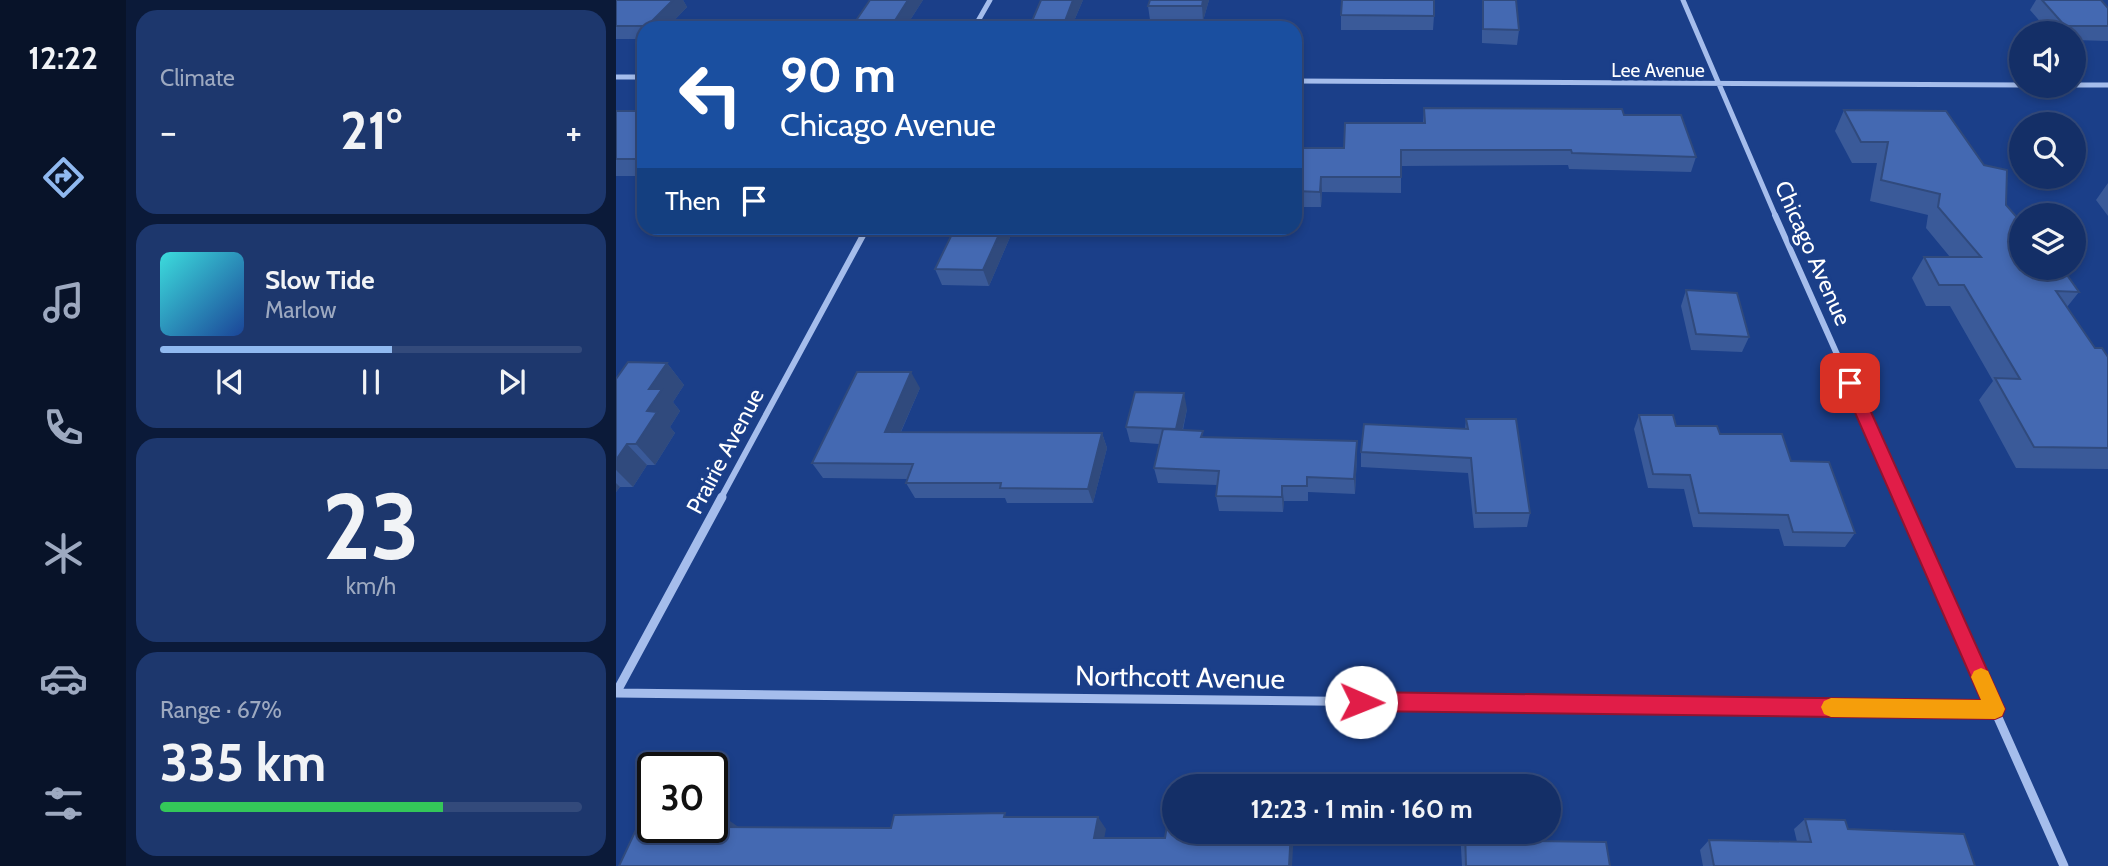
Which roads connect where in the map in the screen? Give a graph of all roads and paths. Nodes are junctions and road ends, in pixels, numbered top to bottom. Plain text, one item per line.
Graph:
1 (989, 0) edge
2 (1684, 0) edge
3 (978, 21) edge
4 (616, 77) edge
5 (637, 77) edge
6 (1302, 81) edge
7 (1717, 84) junction
8 (2009, 85) edge
9 (2086, 85) edge
10 (2108, 85) edge
11 (863, 235) edge
12 (616, 693) edge
13 (1995, 709) junction
14 (2064, 866) edge

1 - 3 street
2 - 7 street, Chicago Avenue
4 - 5 street
6 - 7 street, Lee Avenue
7 - 8 street, Lee Avenue
7 - 13 street, Chicago Avenue
9 - 10 street
11 - 12 street, Prairie Avenue
12 - 13 street, Northcott Avenue
13 - 14 street, Chicago Avenue

